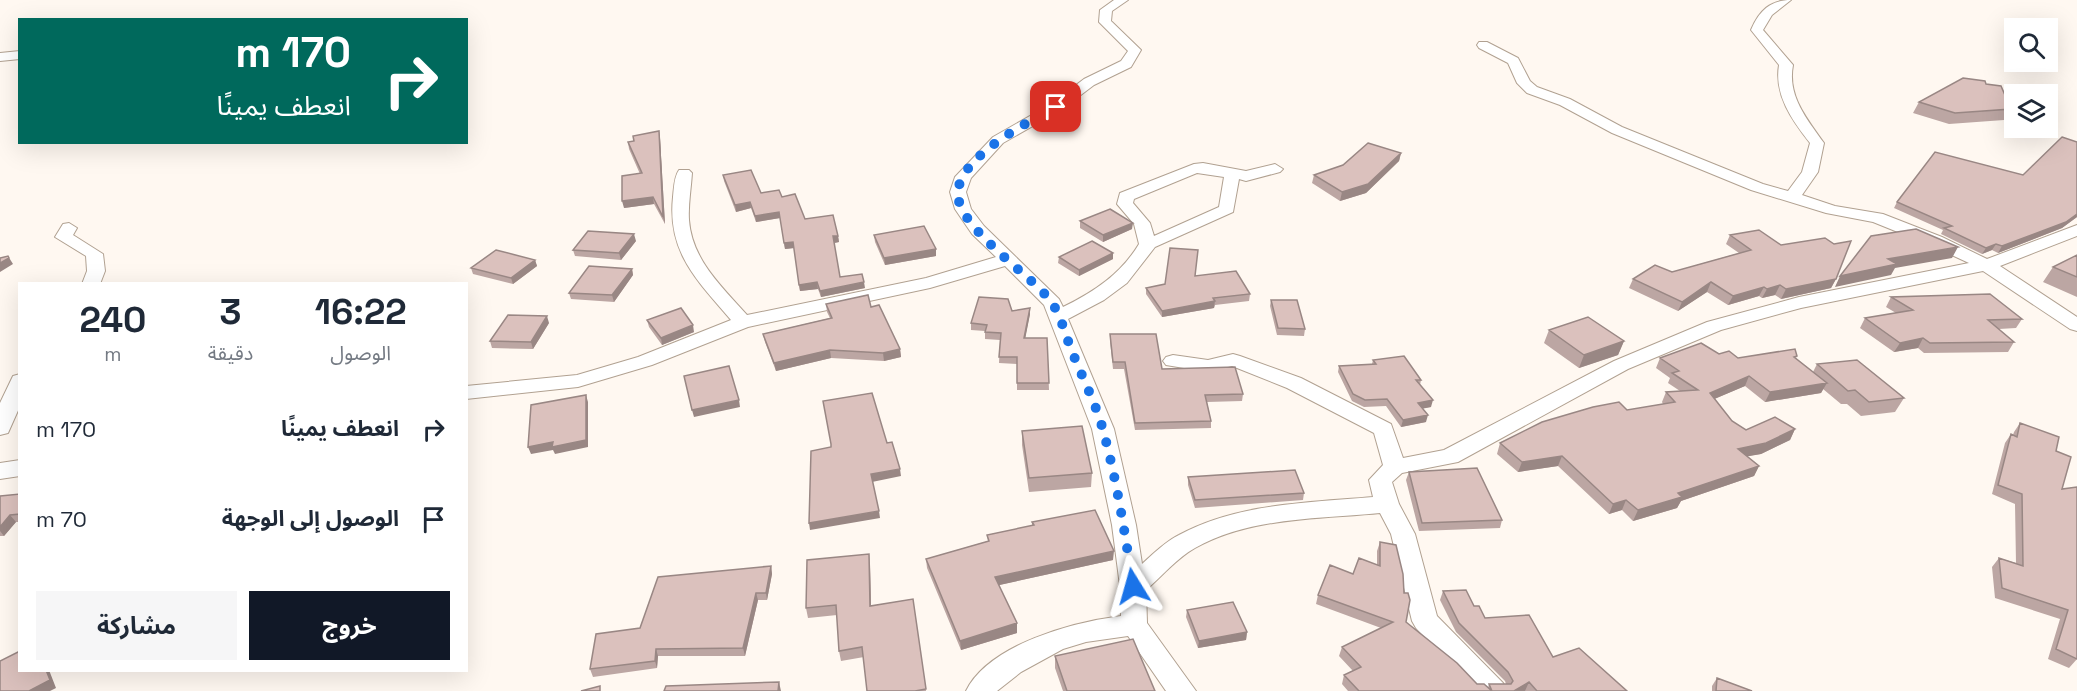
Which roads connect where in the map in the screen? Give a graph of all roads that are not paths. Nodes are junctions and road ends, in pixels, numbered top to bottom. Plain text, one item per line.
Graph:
1 (1122, 0) edge
2 (1785, 0) edge
3 (1483, 45) dead end
4 (18, 55) edge
5 (0, 57) edge
6 (1275, 169) dead end
7 (684, 173) dead end
8 (1233, 174) junction
9 (1791, 199) junction
10 (69, 228) dead end
11 (2077, 230) edge
12 (1148, 243) junction
13 (1006, 261) junction
14 (1986, 265) junction
15 (92, 282) edge
16 (1058, 317) junction
17 (743, 322) junction
18 (2077, 325) edge
19 (1173, 361) dead end
20 (18, 385) edge
21 (468, 393) edge
22 (0, 428) edge
23 (1395, 467) junction
24 (18, 468) edge
25 (0, 471) edge
26 (1387, 504) junction
27 (1133, 586) junction
28 (1134, 625) junction
29 (980, 691) edge
30 (1182, 691) edge
31 (1493, 691) edge

1 - 13 street
2 - 9 street
3 - 9 street
4 - 5 street
6 - 8 street
7 - 17 street
8 - 12 street
8 - 12 street
9 - 14 street
10 - 15 street
11 - 14 street
12 - 16 street
13 - 16 street
13 - 17 street
14 - 18 street
14 - 23 street
16 - 27 street
17 - 21 street
19 - 23 street
20 - 22 street
23 - 26 street
24 - 25 street
26 - 27 street
26 - 31 street
27 - 28 street
28 - 29 street
28 - 30 street

